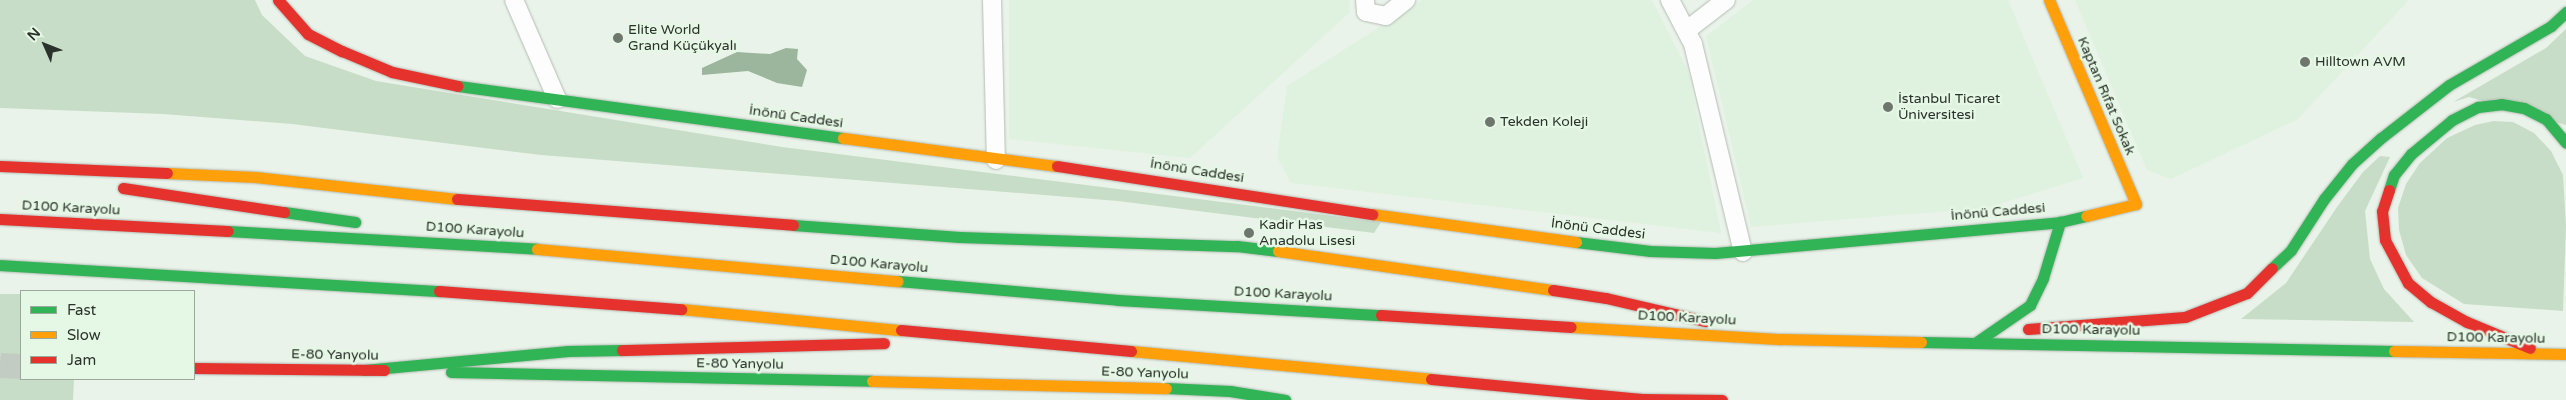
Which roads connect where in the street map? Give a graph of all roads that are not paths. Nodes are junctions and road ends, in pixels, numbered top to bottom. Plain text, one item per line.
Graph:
1 (278, 0) edge
2 (514, 0) edge
3 (992, 0) edge
4 (1365, 0) edge
5 (1406, 0) edge
6 (1670, 0) edge
7 (1726, 0) edge
8 (2049, 0) edge
9 (2566, 12) edge
10 (1687, 30) junction
11 (557, 99) junction
12 (2566, 143) edge
13 (996, 160) junction
14 (0, 166) edge
15 (0, 172) edge
16 (76, 182) dead end
17 (114, 186) dead end
18 (2136, 204) joint
19 (0, 219) edge
20 (2060, 222) junction
21 (366, 224) dead end
22 (385, 227) dead end
23 (512, 246) junction
24 (1744, 252) junction
25 (0, 265) edge
26 (1008, 339) junction
27 (1782, 339) junction
28 (1976, 343) junction
29 (2543, 353) junction
30 (2566, 354) edge
31 (195, 368) edge
32 (364, 370) junction
33 (1084, 385) junction
34 (1142, 400) edge
35 (1285, 400) edge
36 (1722, 400) edge

1 - 11 main road, İnönü Caddesi
2 - 11 street
3 - 13 street
4 - 5 street
6 - 10 street
7 - 10 street
8 - 18 main road, Kaptan Rıfat Sokak
9 - 28 main road
10 - 24 street
11 - 13 main road, İnönü Caddesi
12 - 29 main road
13 - 24 main road, İnönü Caddesi
14 - 27 main road
15 - 16 main road
17 - 21 main road
18 - 20 main road, İnönü Caddesi
19 - 23 main road, D100 Karayolu
20 - 24 main road, İnönü Caddesi
20 - 28 main road
22 - 23 main road
23 - 27 main road, D100 Karayolu
25 - 26 main road
26 - 32 main road
26 - 36 main road
27 - 28 main road, D100 Karayolu
28 - 29 main road, D100 Karayolu
29 - 30 main road, D100 Karayolu
31 - 32 main road, E-80 Yanyolu
32 - 33 main road, E-80 Yanyolu
33 - 34 main road
33 - 35 main road, E-80 Yanyolu

